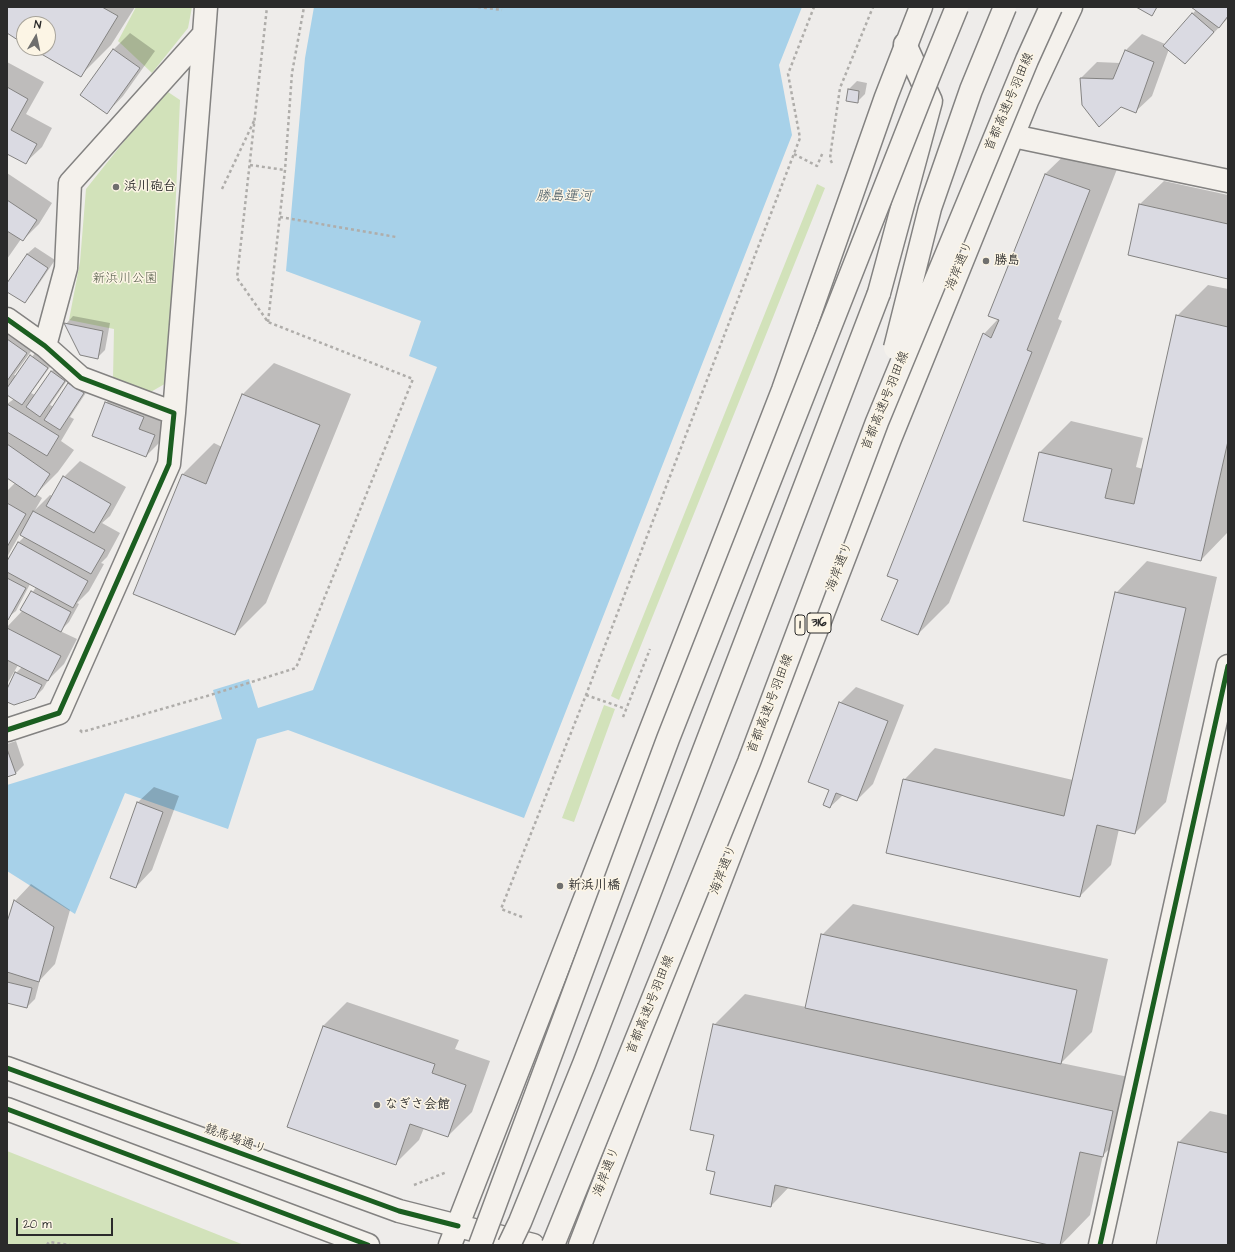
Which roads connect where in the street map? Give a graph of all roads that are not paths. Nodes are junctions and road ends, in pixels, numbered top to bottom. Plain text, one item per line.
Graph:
1 (206, 7) edge
2 (921, 7) edge
3 (957, 7) edge
4 (1005, 7) edge
5 (1051, 7) edge
6 (1071, 7) edge
7 (204, 34) junction
8 (905, 44) junction
9 (1013, 136) junction
10 (1228, 181) edge
11 (7, 319) edge
12 (45, 346) junction
13 (174, 413) junction
14 (877, 422) junction
15 (1228, 666) edge
16 (7, 730) edge
17 (7, 1068) edge
18 (7, 1109) edge
19 (454, 1236) edge
20 (368, 1245) edge
21 (480, 1245) edge
22 (509, 1245) edge
23 (533, 1245) edge
24 (553, 1245) edge
25 (580, 1245) edge
26 (1100, 1245) edge

1 - 7 main road
2 - 8 main road
3 - 21 main road, bridge
4 - 14 main road, bridge
5 - 14 main road, 首都高速1号羽田線 / 1, bridge
6 - 9 main road, 海岸通り / 316
7 - 12 main road
7 - 13 main road
8 - 19 main road
8 - 22 main road, bridge
9 - 10 main road
9 - 25 main road, 海岸通り / 316
11 - 12 main road
12 - 13 main road
13 - 16 main road
14 - 24 main road, 首都高速1号羽田線 / 1, bridge
15 - 26 main road
17 - 19 main road, 競馬場通り
18 - 20 main road
19 - 23 main road, 競馬場通り

